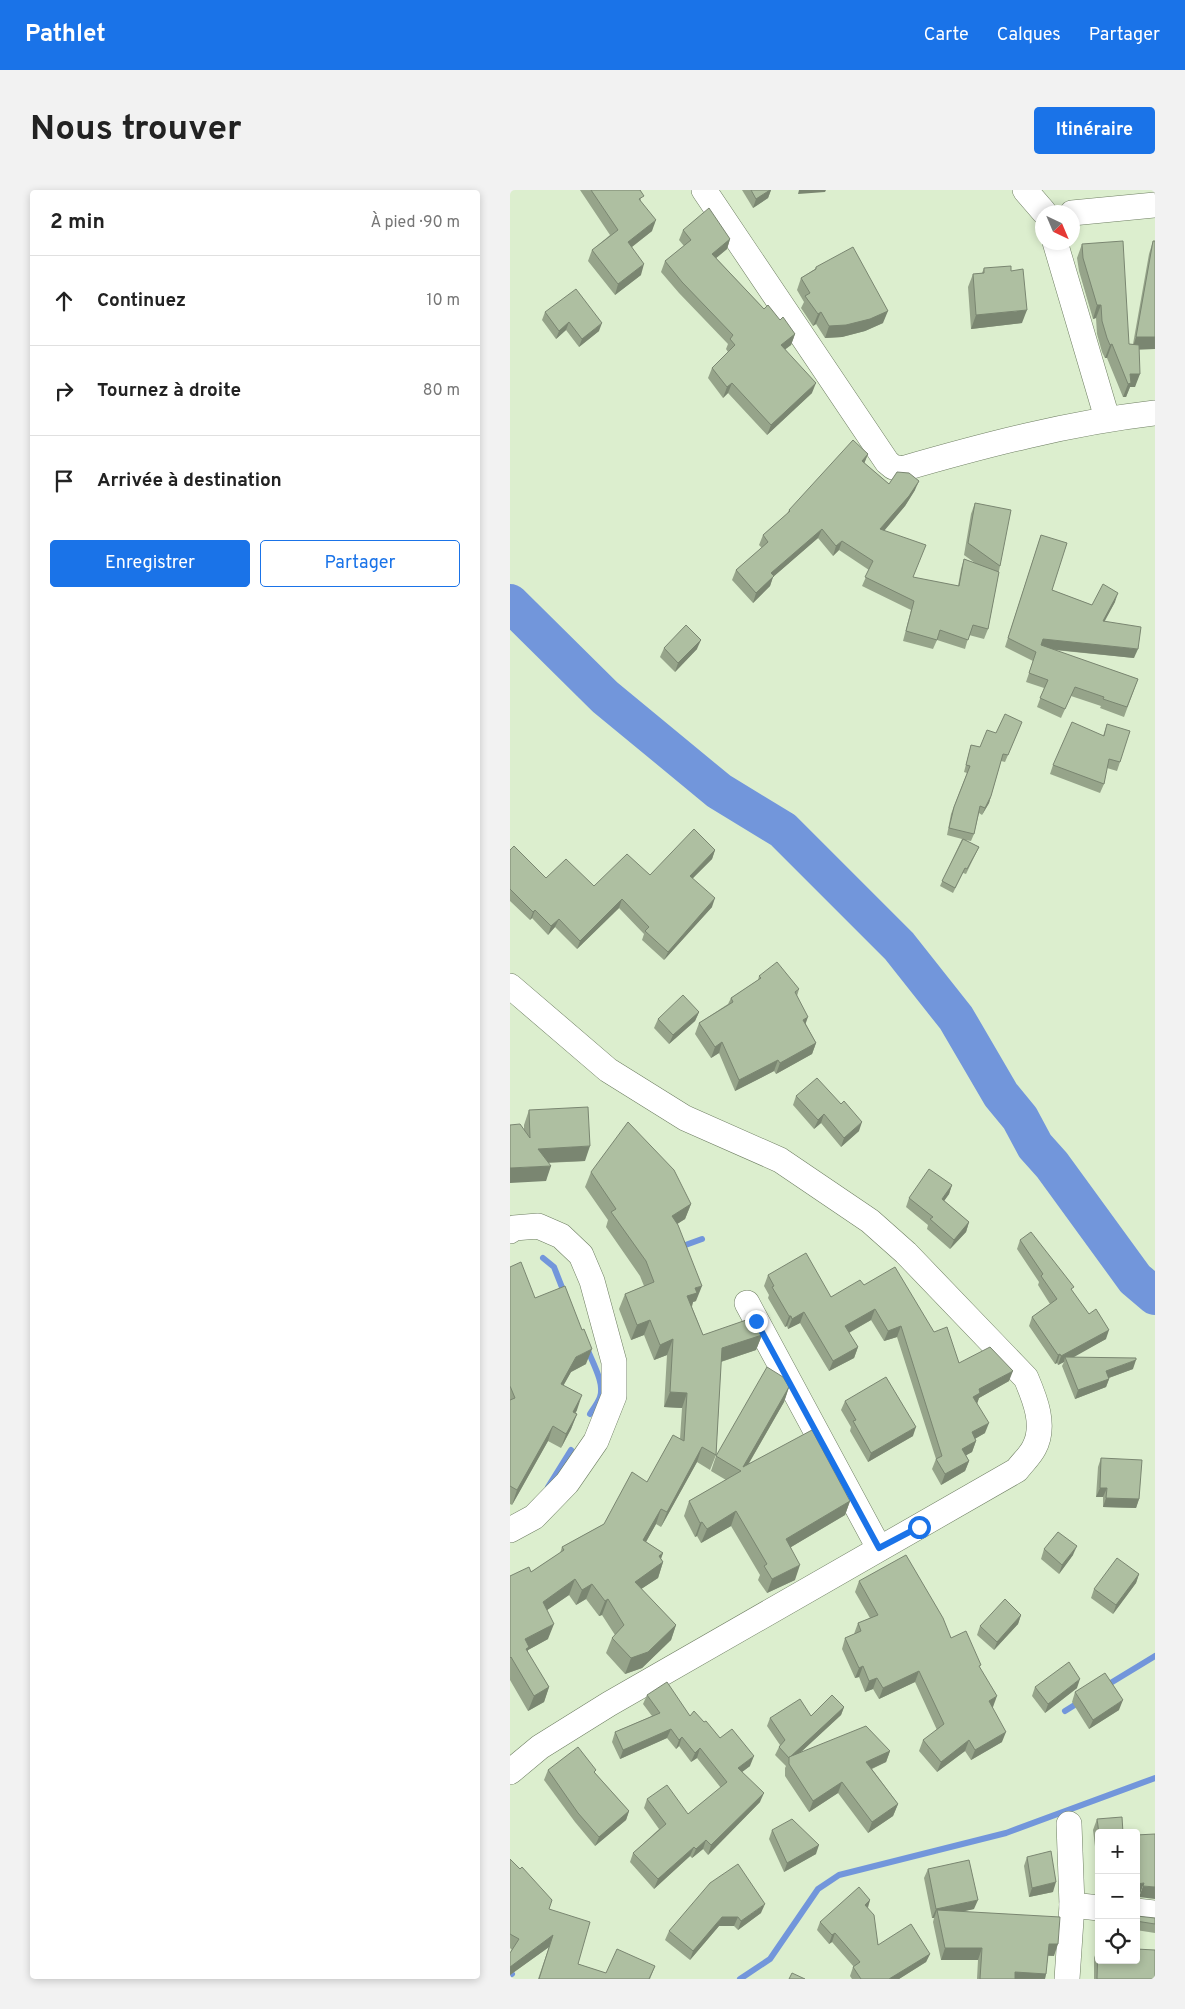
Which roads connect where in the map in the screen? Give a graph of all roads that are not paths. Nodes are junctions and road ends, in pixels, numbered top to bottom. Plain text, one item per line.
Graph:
1 (704, 190) edge
2 (1025, 190) edge
3 (1038, 205) edge
4 (1155, 205) edge
5 (1080, 212) edge
6 (1056, 250) edge
7 (1155, 412) edge
8 (1107, 418) junction
9 (510, 986) edge
10 (510, 1231) edge
11 (746, 1303) dead end
12 (510, 1530) edge
13 (879, 1548) junction
14 (510, 1772) edge
15 (1069, 1824) dead end
16 (1072, 1906) junction
17 (1095, 1908) edge
18 (1140, 1912) edge
19 (1155, 1913) edge
20 (1067, 1979) edge

1 - 8 street
2 - 3 street
4 - 5 street
6 - 8 street
7 - 8 street
9 - 13 street
10 - 12 street
11 - 13 street
13 - 14 street
15 - 16 street
16 - 17 street
16 - 20 street
18 - 19 street

